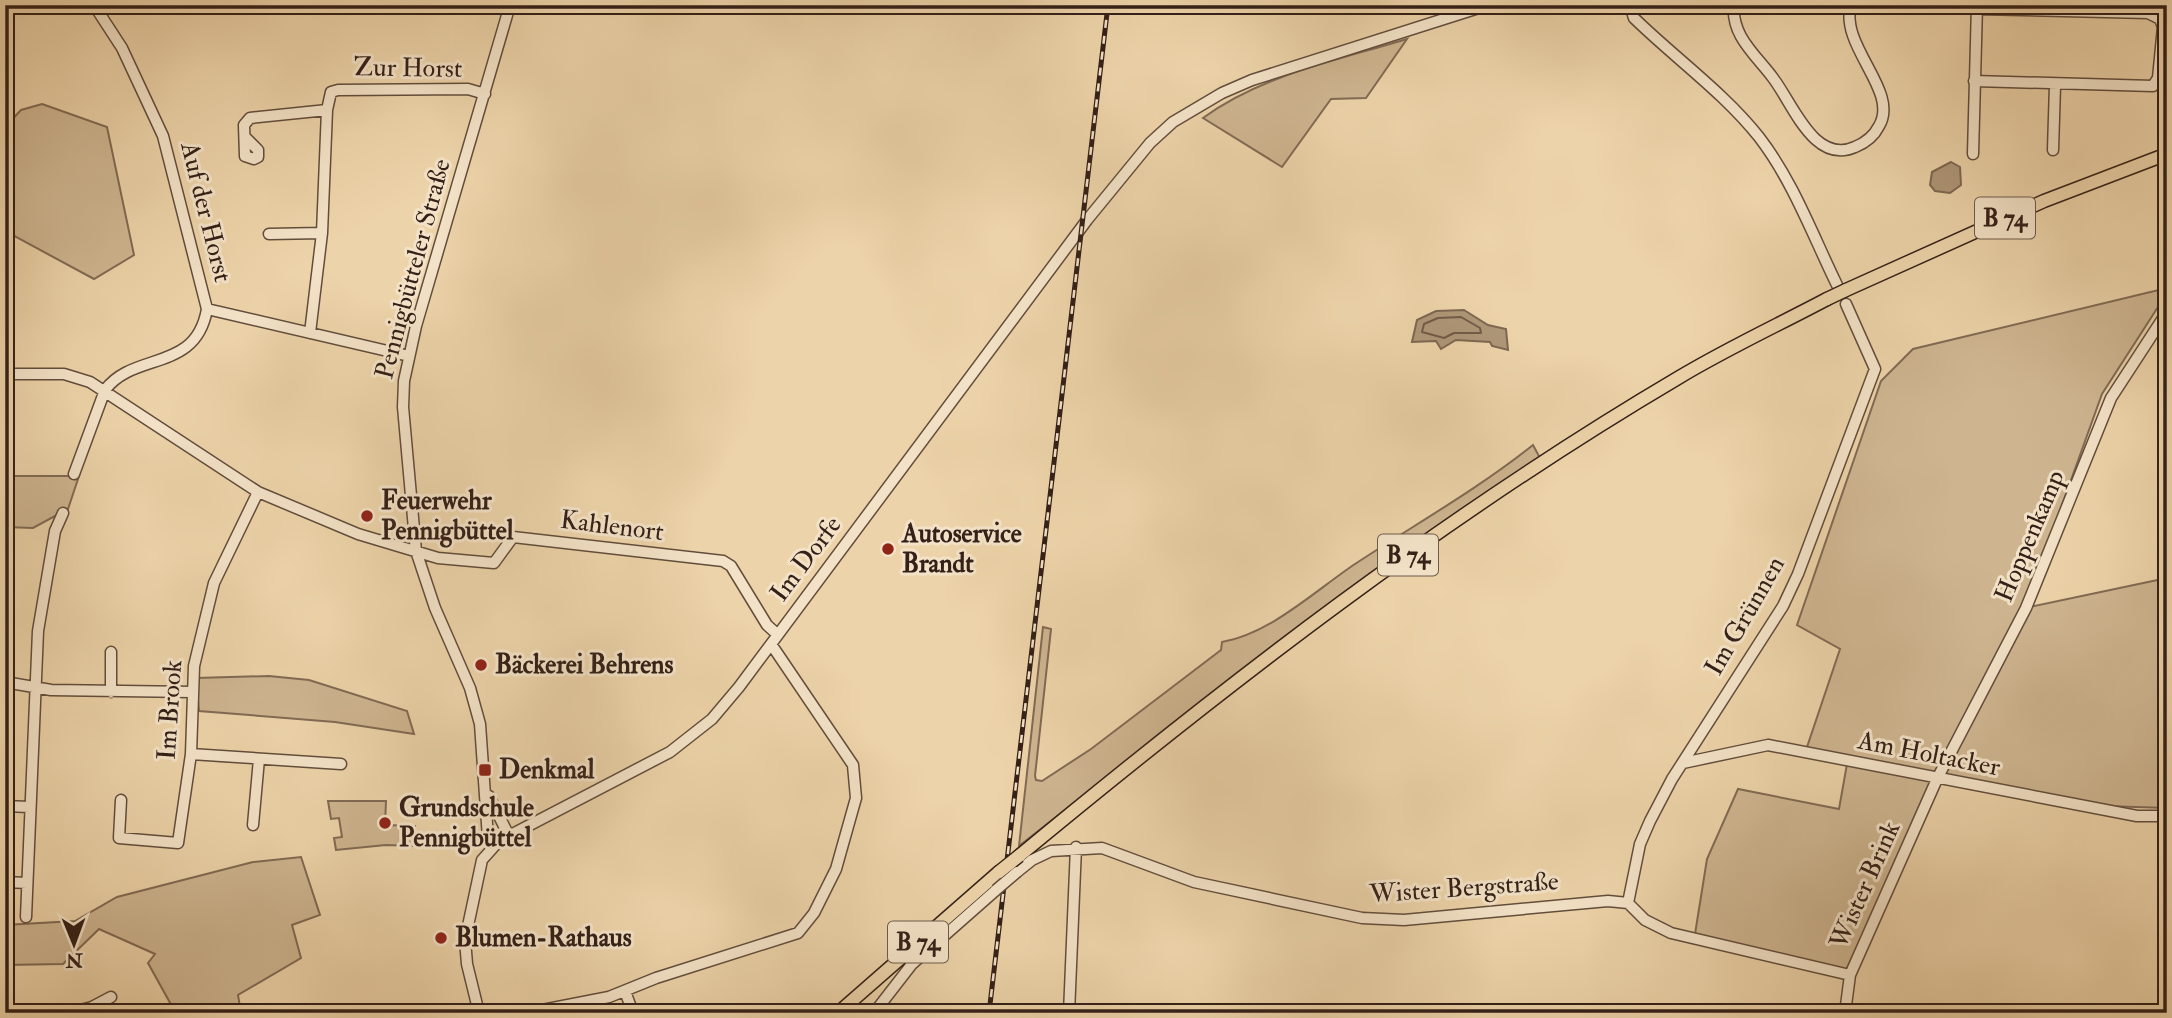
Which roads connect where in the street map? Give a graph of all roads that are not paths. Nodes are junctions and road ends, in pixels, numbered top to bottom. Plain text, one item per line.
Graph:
1 (94, 5) edge
2 (510, 5) edge
3 (1488, 5) edge
4 (1630, 5) edge
5 (1734, 5) edge
6 (1851, 5) edge
7 (1977, 7) edge
8 (2165, 27) edge
9 (1974, 81) junction
10 (2055, 85) junction
11 (485, 94) junction
12 (327, 110) junction
13 (245, 137) dead end
14 (2053, 150) dead end
15 (1973, 154) dead end
16 (2167, 154) edge
17 (322, 233) junction
18 (269, 234) dead end
19 (1842, 288) junction
20 (1846, 304) dead end
21 (207, 309) junction
22 (2167, 312) edge
23 (310, 333) junction
24 (409, 356) junction
25 (5, 374) edge
26 (105, 390) junction
27 (74, 474) dead end
28 (258, 492) junction
29 (63, 513) dead end
30 (416, 551) junction
31 (775, 640) junction
32 (111, 652) dead end
33 (5, 682) edge
34 (34, 688) junction
35 (111, 692) junction
36 (192, 692) junction
37 (191, 754) junction
38 (259, 759) junction
39 (1683, 763) junction
40 (341, 764) dead end
41 (1937, 779) junction
42 (487, 790) junction
43 (121, 800) dead end
44 (5, 806) edge
45 (29, 807) junction
46 (2167, 816) edge
47 (253, 825) dead end
48 (509, 836) junction
49 (493, 846) junction
50 (1076, 847) junction
51 (5, 882) edge
52 (27, 883) junction
53 (1629, 903) junction
54 (26, 917) dead end
55 (1850, 975) junction
56 (625, 991) junction
57 (111, 997) dead end
58 (69, 1013) edge
59 (479, 1013) edge
60 (527, 1013) edge
61 (634, 1013) edge
62 (838, 1013) edge
63 (874, 1013) edge
64 (1069, 1013) edge
65 (1845, 1013) edge

1 - 21 street, Auf der Horst
2 - 11 street, Pennigbütteler Straße
3 - 31 street, Im Dorfe
4 - 19 street
5 - 6 street
7 - 8 street
7 - 9 street
8 - 10 street
9 - 10 street
9 - 15 street
10 - 14 street
11 - 12 street, Zur Horst
11 - 24 street, Pennigbütteler Straße
12 - 13 street
12 - 17 street
16 - 19 main road, B 74
17 - 18 street
17 - 23 street
19 - 62 main road, B 74, bridge
20 - 39 street, Im Grünnen
21 - 23 street
21 - 26 street, Auf der Horst
22 - 41 street, Hoppenkamp
23 - 24 street
24 - 30 street, Pennigbütteler Straße
25 - 26 street
26 - 27 street
26 - 28 street
28 - 30 street
28 - 36 street, Im Brook
29 - 34 street
30 - 31 street, Kahlenort
30 - 42 street, Pennigbütteler Straße
31 - 48 street, Im Dorfe
31 - 56 street
32 - 35 street
33 - 34 street
34 - 35 street
34 - 45 street
35 - 36 street
36 - 37 street, Im Brook
37 - 38 street
37 - 43 street, Im Brook
38 - 40 street
38 - 47 street
39 - 41 street, Am Holtacker
39 - 53 street, Im Grünnen
41 - 46 street, Am Holtacker
41 - 55 street, Wister Brink
42 - 48 street, Pennigbütteler Straße
42 - 49 street, Pennigbütteler Straße
44 - 45 street
45 - 52 street
48 - 49 street, Im Dorfe
49 - 59 street
50 - 53 street, Wister Bergstraße
50 - 63 street, bridge
50 - 64 street
51 - 52 street
52 - 54 street
53 - 55 street
55 - 65 street, Wister Brink
56 - 60 street
56 - 61 street
57 - 58 street

